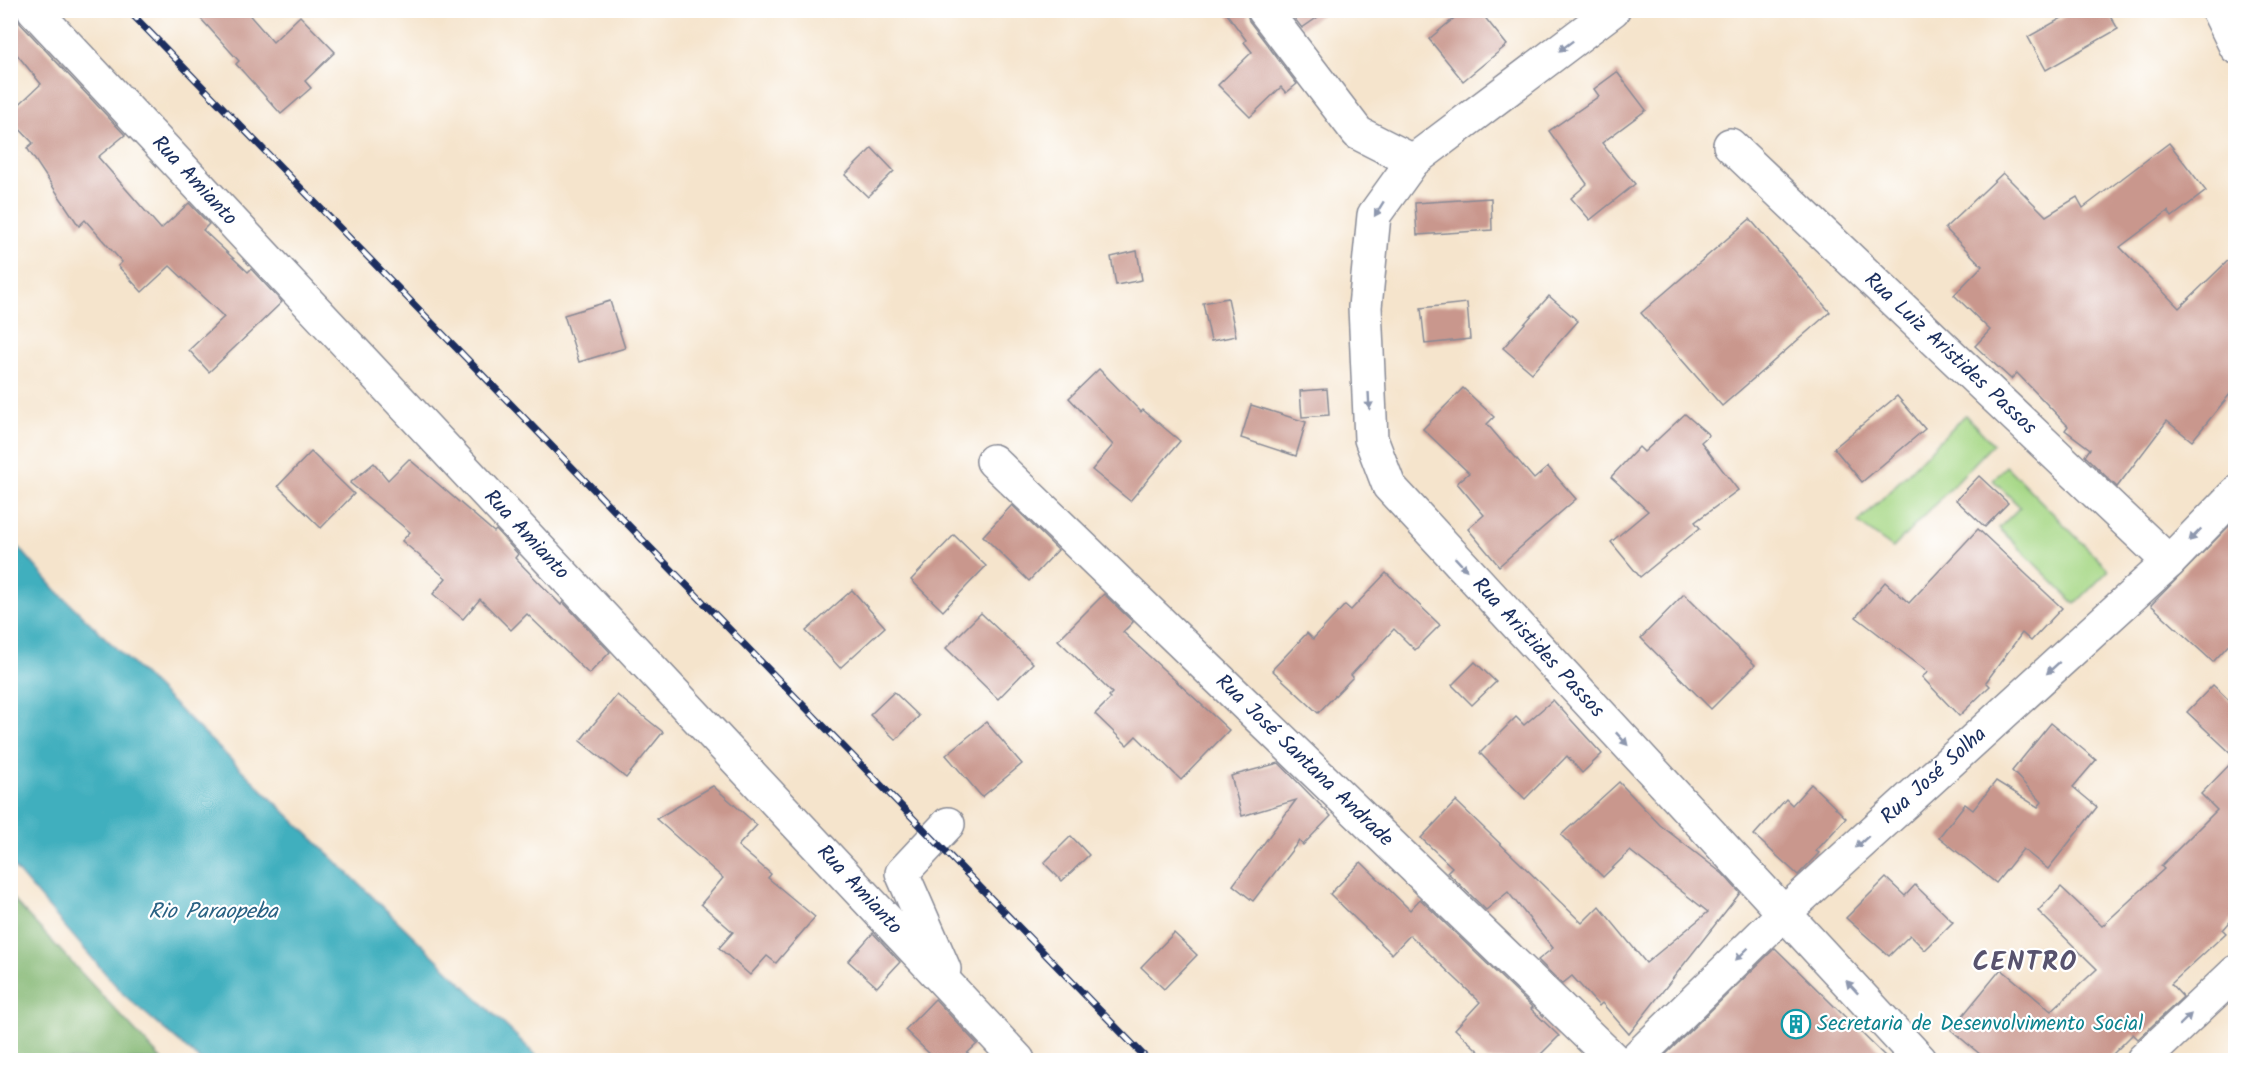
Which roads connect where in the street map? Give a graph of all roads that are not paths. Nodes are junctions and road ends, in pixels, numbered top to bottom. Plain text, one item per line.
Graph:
1 (34, 10) edge
2 (1264, 10) edge
3 (1613, 10) edge
4 (2218, 10) edge
5 (2235, 47) edge
6 (1730, 145) dead end
7 (1413, 160) junction
8 (993, 461) dead end
9 (2235, 493) edge
10 (2169, 562) junction
11 (948, 824) dead end
12 (1784, 913) junction
13 (2235, 972) edge
14 (955, 993) junction
15 (1018, 1060) edge
16 (1614, 1060) edge
17 (1634, 1060) edge
18 (1920, 1060) edge
19 (2143, 1060) edge

1 - 14 street, Rua Amianto
2 - 7 street
3 -> 7 street, Rua Aristides Passos
4 - 5 street
6 - 10 street, Rua Luiz Aristides Passos
7 -> 12 street, Rua Aristides Passos
8 - 16 street, Rua José Santana Andrade
9 -> 10 street, Rua José Solha
10 -> 12 street, Rua José Solha
11 - 14 street
12 -> 17 street, Rua José Solha
18 -> 12 street, Rua Aristides Passos
19 -> 13 street
14 - 15 street, Rua Amianto

